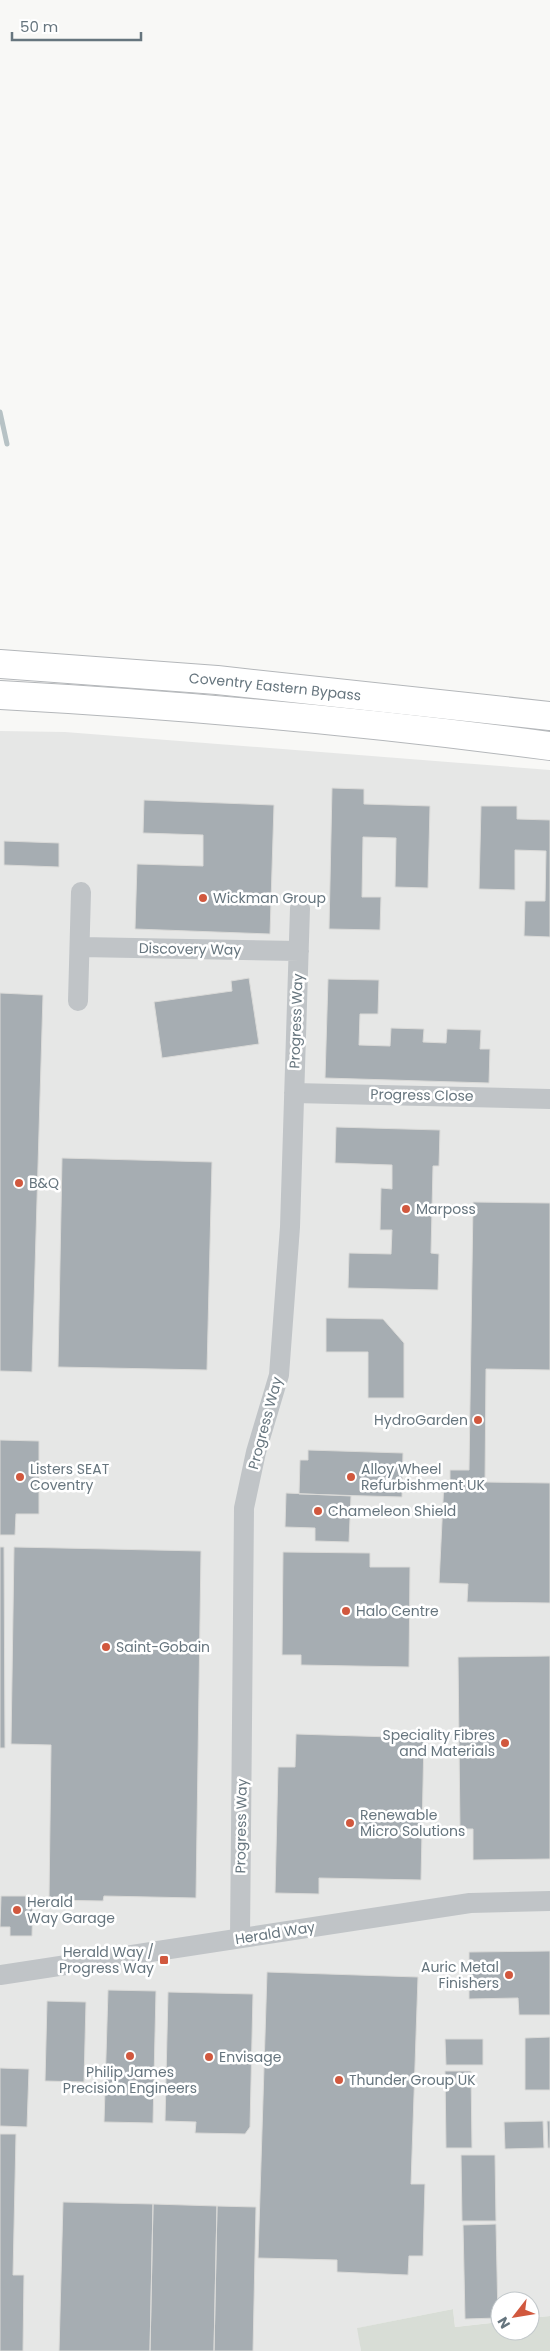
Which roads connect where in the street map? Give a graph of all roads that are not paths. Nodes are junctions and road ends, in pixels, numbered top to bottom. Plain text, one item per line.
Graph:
1 (0, 650) edge
2 (0, 664) edge
3 (0, 695) edge
4 (365, 696) junction
5 (0, 713) edge
6 (550, 716) edge
7 (419, 729) junction
8 (550, 746) edge
9 (81, 892) dead end
10 (300, 908) dead end
11 (80, 947) junction
12 (299, 951) junction
13 (78, 1000) dead end
14 (294, 1093) junction
15 (550, 1099) edge
16 (550, 1901) edge
17 (240, 1938) junction
18 (0, 1975) edge

1 - 4 highway
2 - 4 highway, Coventry Eastern Bypass
3 - 7 highway, Coventry Eastern Bypass
4 - 6 highway, Coventry Eastern Bypass
5 - 7 highway
7 - 8 highway, Coventry Eastern Bypass
9 - 11 street
10 - 12 street, Progress Way
11 - 12 street, Discovery Way
11 - 13 street
12 - 14 street, Progress Way
14 - 15 street, Progress Close
14 - 17 street, Progress Way
16 - 17 street, Herald Way
17 - 18 street, Herald Way

